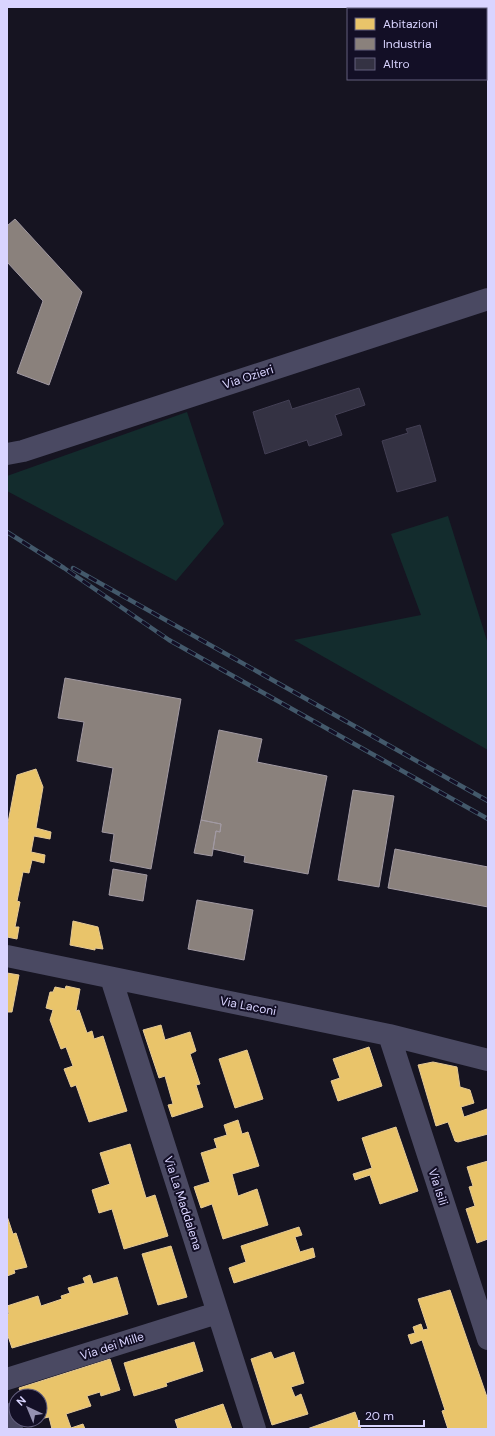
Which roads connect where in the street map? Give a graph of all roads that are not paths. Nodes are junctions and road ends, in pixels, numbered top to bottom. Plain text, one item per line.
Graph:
1 (488, 299) edge
2 (7, 454) edge
3 (7, 956) edge
4 (110, 978) junction
5 (389, 1034) junction
6 (488, 1060) edge
7 (218, 1313) junction
8 (488, 1339) edge
9 (7, 1379) edge
10 (7, 1414) edge
11 (12, 1429) edge
12 (255, 1429) edge

1 - 2 street, Via Ozieri
3 - 4 street, Via Laconi
4 - 5 street, Via Laconi
4 - 7 street, Via La Maddalena
5 - 6 street, Via Laconi
5 - 8 street, Via Isili
7 - 9 street, Via dei Mille
7 - 12 street, Via La Maddalena
10 - 11 street

